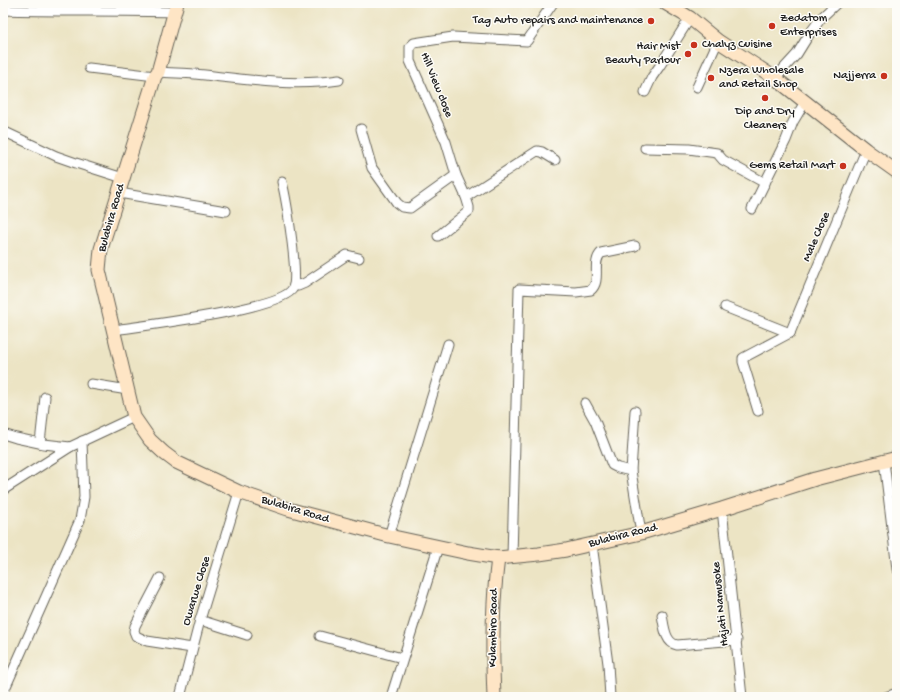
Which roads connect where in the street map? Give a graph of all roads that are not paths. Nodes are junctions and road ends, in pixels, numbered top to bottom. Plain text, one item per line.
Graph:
1 (554, 3) edge
2 (666, 3) edge
3 (837, 3) edge
4 (176, 8) edge
5 (3, 10) edge
6 (690, 18) junction
7 (718, 41) junction
8 (89, 68) dead end
9 (156, 74) junction
10 (775, 78) junction
11 (339, 80) dead end
12 (697, 87) dead end
13 (645, 92) dead end
14 (805, 102) junction
15 (361, 129) dead end
16 (3, 131) edge
17 (645, 148) dead end
18 (866, 150) junction
19 (555, 160) dead end
20 (897, 172) edge
21 (456, 175) junction
22 (123, 178) junction
23 (282, 182) dead end
24 (765, 182) junction
25 (119, 193) junction
26 (466, 197) junction
27 (752, 209) dead end
28 (226, 212) dead end
29 (438, 236) dead end
30 (635, 246) dead end
31 (358, 258) dead end
32 (294, 285) junction
33 (725, 307) dead end
34 (114, 330) junction
35 (790, 333) junction
36 (448, 344) dead end
37 (91, 384) dead end
38 (128, 390) junction
39 (45, 396) dead end
40 (585, 403) dead end
41 (635, 411) dead end
42 (758, 411) dead end
43 (134, 417) junction
44 (3, 434) edge
45 (82, 441) junction
46 (40, 443) junction
47 (70, 447) junction
48 (897, 458) edge
49 (884, 461) junction
50 (630, 471) junction
51 (3, 490) edge
52 (239, 492) junction
53 (722, 509) junction
54 (641, 533) junction
55 (389, 536) junction
56 (592, 544) junction
57 (438, 547) junction
58 (512, 557) junction
59 (498, 558) junction
60 (897, 569) edge
61 (160, 578) dead end
62 (662, 615) dead end
63 (200, 620) junction
64 (247, 635) dead end
65 (320, 636) dead end
66 (737, 640) junction
67 (192, 648) junction
68 (402, 658) junction
69 (3, 693) edge
70 (897, 693) edge
71 (180, 697) edge
72 (391, 697) edge
73 (494, 697) edge
74 (610, 697) edge
75 (742, 697) edge
76 (886, 697) edge

1 - 21 street, Hill View close
2 - 6 street
3 - 10 street
4 - 5 street
4 - 9 street, Bulabira Road
6 - 7 street
6 - 13 street
7 - 10 street
7 - 12 street
8 - 9 street
9 - 11 street
9 - 22 street, Bulabira Road
10 - 14 street
14 - 18 street
14 - 24 street
15 - 21 street
16 - 22 street
17 - 24 street
18 - 20 street
18 - 35 street, Male Close
19 - 26 street
21 - 26 street, Hill View close
22 - 25 street, Bulabira Road
23 - 32 street
24 - 27 street
25 - 28 street
25 - 34 street, Bulabira Road
26 - 29 street
30 - 58 street
31 - 32 street
32 - 34 street
33 - 35 street
34 - 38 street, Bulabira Road
35 - 42 street
36 - 55 street
37 - 38 street
38 - 43 street, Bulabira Road
39 - 46 street
40 - 50 street
41 - 50 street
43 - 45 street
43 - 52 street, Bulabira Road
44 - 46 street
45 - 47 street
45 - 69 street
46 - 47 street
47 - 51 street
48 - 49 street, Bulabira Road
49 - 53 street, Bulabira Road
49 - 60 street
50 - 54 street
52 - 55 street, Bulabira Road
52 - 63 street, Owarwe Close
53 - 54 street, Bulabira Road
53 - 66 street, Hajati Namusoke
54 - 56 street, Bulabira Road
55 - 57 street, Bulabira Road
56 - 58 street, Bulabira Road
56 - 74 street
57 - 59 street, Bulabira Road
57 - 68 street
58 - 59 street, Bulabira Road
59 - 73 street, Kulambiro Road
61 - 67 street
62 - 66 street
63 - 64 street
63 - 67 street, Owarwe Close
65 - 68 street
66 - 75 street, Hajati Namusoke
67 - 71 street, Owarwe Close
68 - 72 street
70 - 76 street

